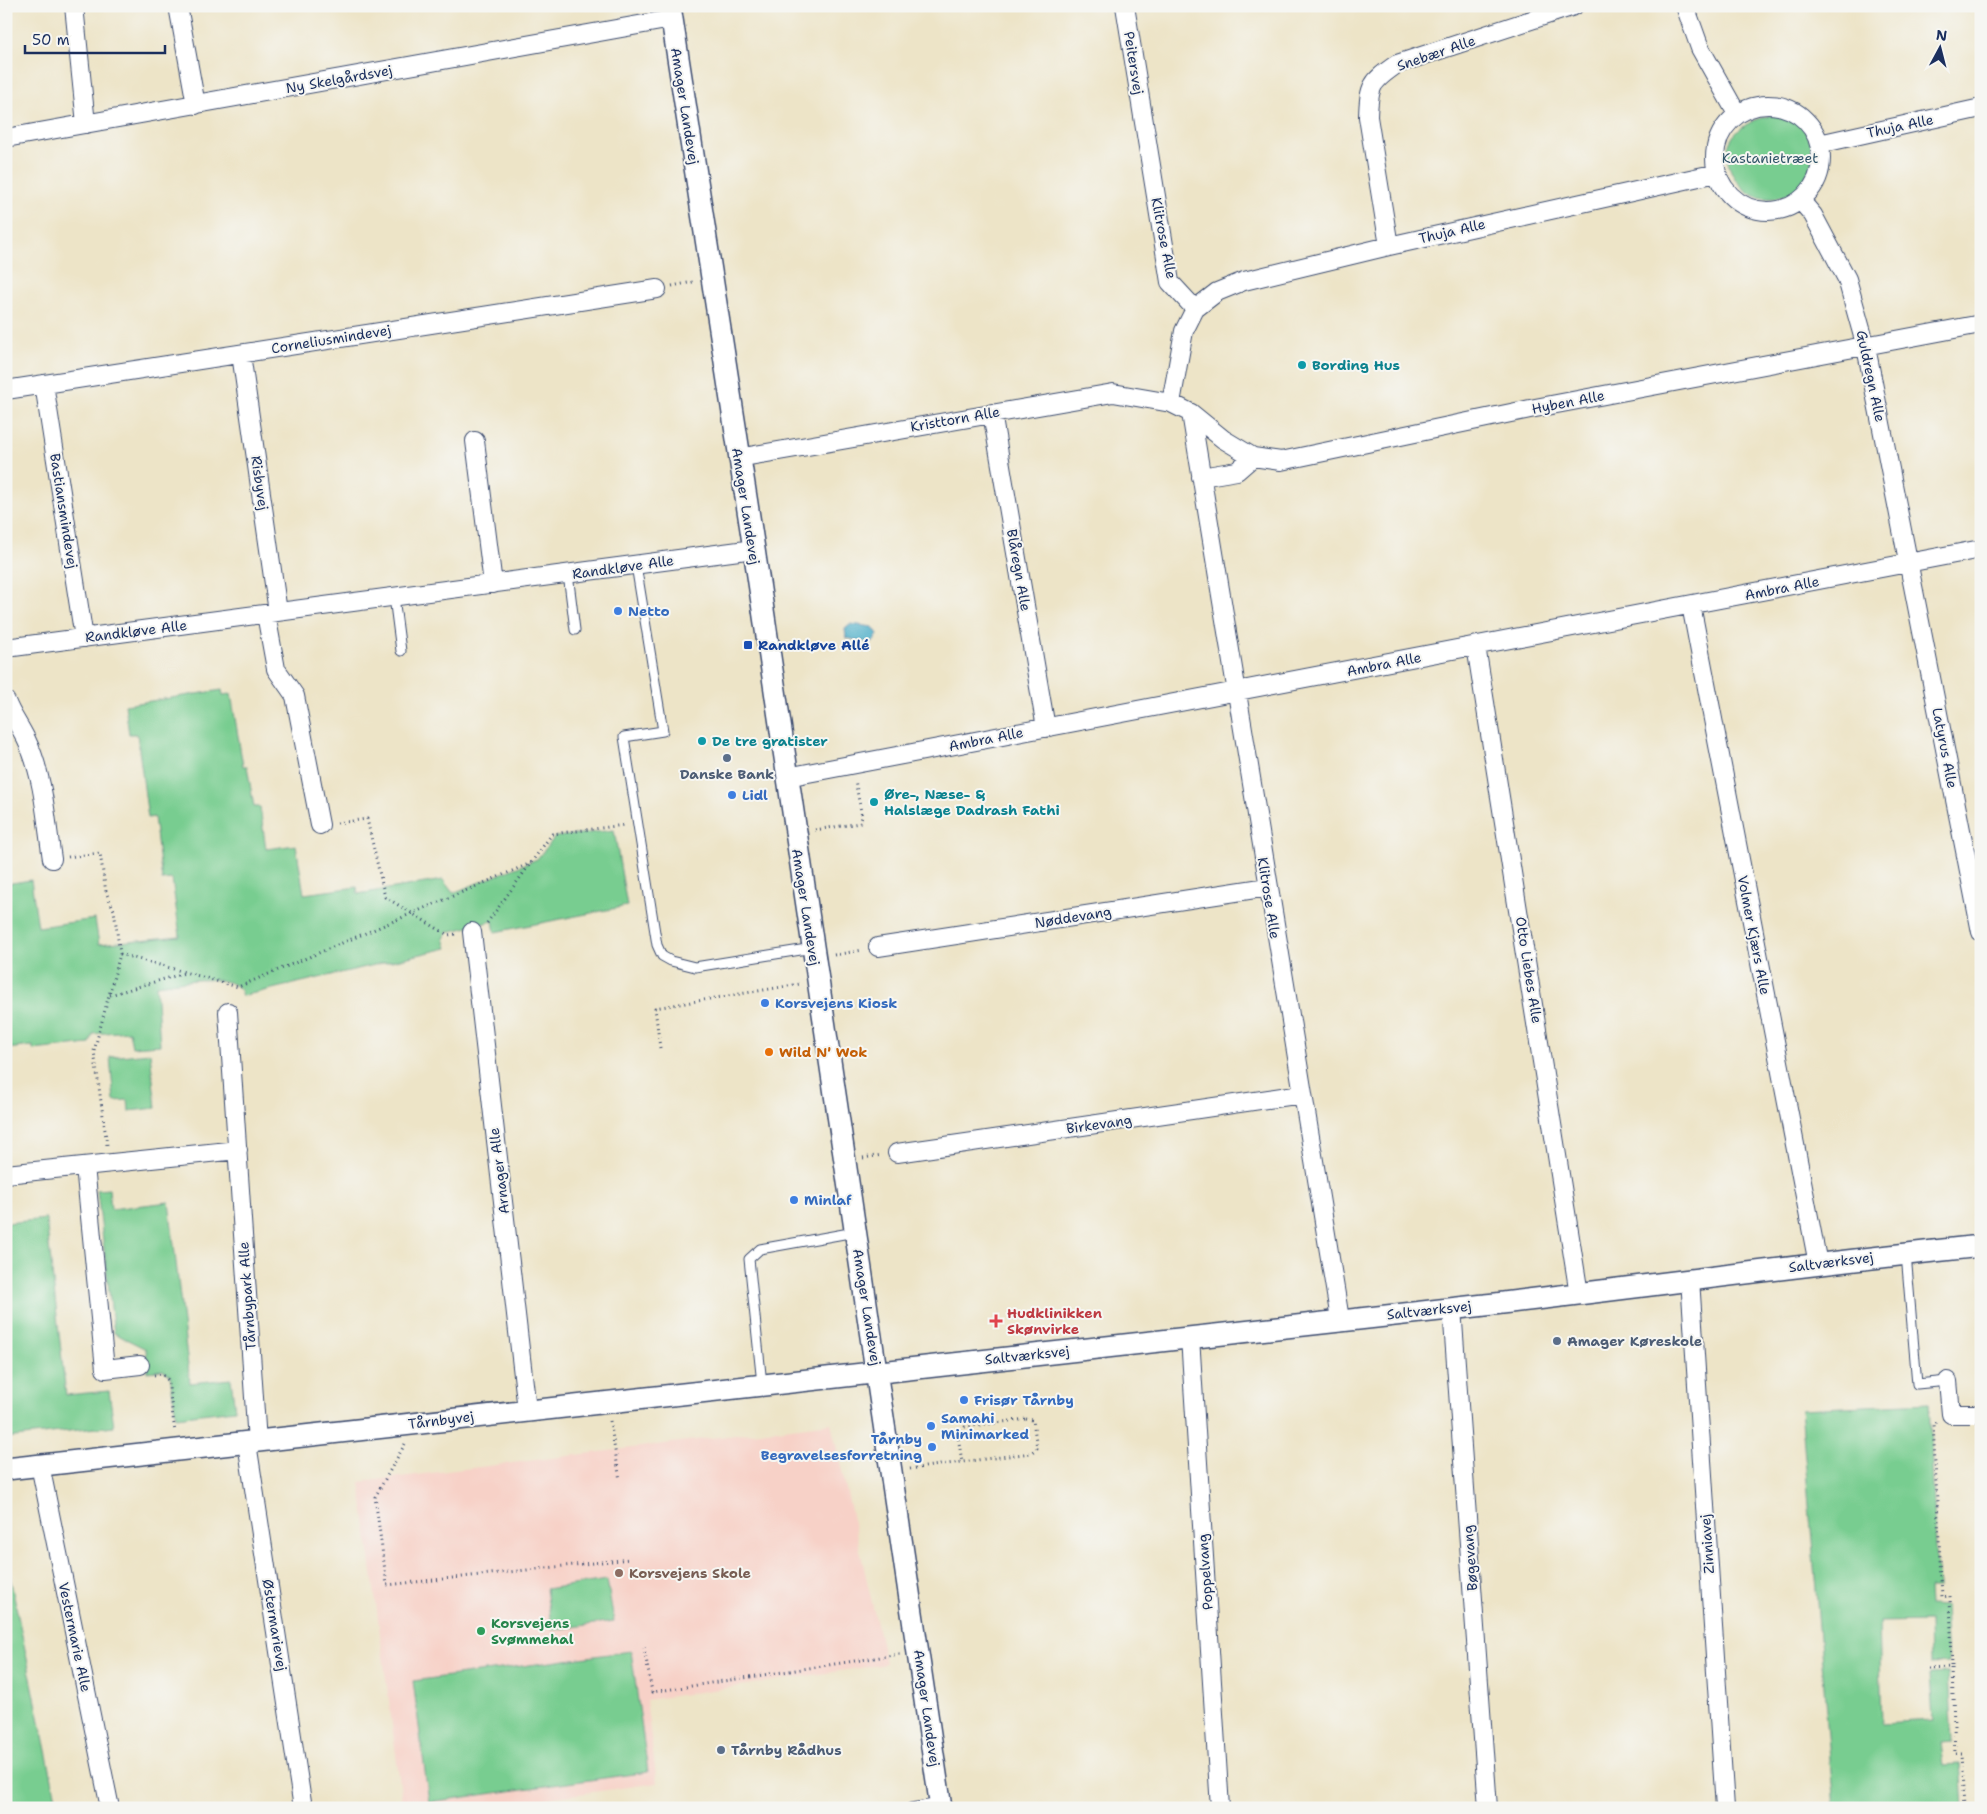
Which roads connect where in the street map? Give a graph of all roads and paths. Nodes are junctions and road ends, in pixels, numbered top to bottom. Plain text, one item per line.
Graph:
1 (74, 6) edge
2 (178, 6) edge
3 (1125, 6) edge
4 (1574, 6) edge
5 (1685, 6) edge
6 (671, 12) edge
7 (196, 105) junction
8 (1981, 108) edge
9 (1737, 114) junction
10 (1143, 120) joint
11 (86, 124) junction
12 (6, 138) edge
13 (1820, 144) junction
14 (1717, 173) junction
15 (1801, 201) junction
16 (1389, 246) junction
17 (711, 278) junction
18 (657, 289) joint
19 (1195, 309) junction
20 (1981, 324) edge
21 (1866, 347) junction
22 (241, 354) junction
23 (44, 384) junction
24 (6, 390) edge
25 (1171, 403) junction
26 (992, 413) junction
27 (1191, 413) junction
28 (475, 441) dead end
29 (738, 458) junction
30 (1253, 458) junction
31 (1202, 477) junction
32 (754, 549) junction
33 (1981, 549) edge
34 (1910, 564) junction
35 (636, 565) junction
36 (568, 574) junction
37 (493, 584) junction
38 (394, 597) junction
39 (1690, 605) junction
40 (272, 613) junction
41 (576, 630) dead end
42 (84, 638) junction
43 (1476, 646) junction
44 (6, 648) edge
45 (402, 651) dead end
46 (1235, 692) junction
47 (6, 701) edge
48 (1046, 728) junction
49 (852, 765) junction
50 (787, 777) junction
51 (638, 823) junction
52 (320, 825) joint
53 (835, 827) dead end
54 (52, 860) joint
55 (532, 862) junction
56 (1268, 886) junction
57 (412, 913) junction
58 (472, 932) junction
59 (1981, 932) edge
60 (878, 947) joint
61 (813, 953) junction
62 (120, 954) junction
63 (185, 973) junction
64 (818, 981) junction
65 (109, 995) junction
66 (228, 1012) dead end
67 (660, 1048) dead end
68 (1302, 1094) junction
69 (238, 1150) junction
70 (897, 1153) joint
71 (844, 1160) junction
72 (109, 1163) junction
73 (85, 1166) junction
74 (6, 1174) edge
75 (856, 1232) junction
76 (1981, 1246) edge
77 (1906, 1253) junction
78 (1818, 1264) junction
79 (1690, 1280) junction
80 (1579, 1294) junction
81 (1452, 1308) junction
82 (1340, 1319) junction
83 (1190, 1337) junction
84 (140, 1366) joint
85 (877, 1373) junction
86 (1948, 1381) joint
87 (762, 1384) junction
88 (606, 1400) junction
89 (527, 1410) junction
90 (1951, 1414) junction
91 (1981, 1414) edge
92 (252, 1442) junction
93 (405, 1444) dead end
94 (178, 1450) junction
95 (962, 1462) junction
96 (40, 1465) junction
97 (6, 1469) edge
98 (892, 1472) junction
99 (620, 1480) dead end
100 (630, 1559) dead end
101 (644, 1647) dead end
102 (918, 1651) junction
103 (1952, 1668) junction
104 (1928, 1669) dead end
105 (941, 1806) edge
106 (110, 1808) edge
107 (303, 1808) edge
108 (911, 1808) edge
109 (1220, 1808) edge
110 (1488, 1808) edge
111 (1725, 1808) edge
112 (1965, 1808) edge

1 - 11 street
2 - 7 street
3 - 10 street, Peitersvej
4 - 16 street, Snebær Alle
5 - 9 street
6 - 7 street, Ny Skelgårdsvej
6 - 17 street, Amager Landevej
7 - 11 street, Ny Skelgårdsvej
8 - 13 street, Thuja Alle
9 - 13 street
9 - 14 street
10 - 19 street, Klitrose Alle
11 - 12 street, Ny Skelgårdsvej
13 - 15 street
14 - 15 street
14 - 16 street, Thuja Alle
15 - 21 street, Guldregn Alle
16 - 19 street, Thuja Alle
17 - 18 path
17 - 29 street, Amager Landevej
18 - 22 street, Corneliusmindevej
19 - 25 street
20 - 21 street, Hyben Alle
21 - 30 street, Hyben Alle
21 - 34 street, Guldregn Alle
22 - 23 street, Corneliusmindevej
22 - 40 street, Risbyvej
23 - 24 street, Corneliusmindevej
23 - 42 street, Bastiansmindevej
25 - 26 street, Kristtorn Alle
25 - 27 street, Hyben Alle
26 - 29 street, Kristtorn Alle
26 - 48 street, Blåregn Alle
27 - 30 street, Hyben Alle
27 - 31 street, Klitrose Alle
28 - 37 street
29 - 32 street, Amager Landevej
30 - 31 street
31 - 46 street, Klitrose Alle
32 - 35 street, Randkløve Alle
32 - 50 street, Amager Landevej
33 - 34 street, Ambra Alle
34 - 39 street, Ambra Alle
34 - 59 street, Latyrus Alle
35 - 36 street, Randkløve Alle
35 - 51 lane
36 - 37 street, Randkløve Alle
36 - 41 lane
37 - 38 street, Randkløve Alle
38 - 40 street, Randkløve Alle
38 - 45 lane
39 - 43 street, Ambra Alle
39 - 78 street, Volmer Kjærs Alle
40 - 42 street, Randkløve Alle
40 - 52 street
42 - 44 street, Randkløve Alle
43 - 46 street, Ambra Alle
43 - 80 street, Otto Liebes Alle
46 - 48 street, Ambra Alle
46 - 56 street, Klitrose Alle
47 - 54 street
48 - 49 street, Ambra Alle
49 - 50 street, Ambra Alle
49 - 53 path
50 - 61 street, Amager Landevej
51 - 55 path
51 - 61 lane
52 - 57 path
54 - 62 path
55 - 57 path
55 - 58 path
56 - 60 street, Nøddevang
56 - 68 street, Klitrose Alle
57 - 58 path
57 - 63 path
58 - 89 street, Arnager Alle
60 - 61 path
61 - 64 street, Amager Landevej
62 - 63 path
62 - 65 path
63 - 65 path
64 - 67 path
64 - 71 street, Amager Landevej
65 - 72 path
66 - 69 street, Tårnbypark Alle
68 - 70 street, Birkevang
68 - 82 street, Klitrose Alle
69 - 72 street
69 - 92 street, Tårnbypark Alle
70 - 71 path
71 - 75 street, Amager Landevej
72 - 73 street
73 - 74 street
73 - 84 street
75 - 85 street, Amager Landevej
75 - 87 lane
76 - 77 street, Saltværksvej
77 - 78 street, Saltværksvej
77 - 86 lane
78 - 79 street, Saltværksvej
79 - 80 street, Saltværksvej
79 - 111 street, Zinniavej
80 - 81 street, Saltværksvej
81 - 82 street, Saltværksvej
81 - 110 street, Bøgevang
82 - 83 street, Saltværksvej
83 - 85 street, Saltværksvej
83 - 109 street, Poppelvang
84 - 94 path
85 - 87 street, Tårnbyvej
85 - 98 street, Amager Landevej
86 - 90 street
87 - 88 street, Tårnbyvej
88 - 89 street, Tårnbyvej
88 - 99 path
89 - 92 street, Tårnbyvej
90 - 91 street
90 - 103 path
92 - 94 street, Tårnbyvej
92 - 107 street, Østermarievej
93 - 100 path
94 - 96 street, Tårnbyvej
95 - 95 path
95 - 98 path
96 - 97 street, Tårnbyvej
96 - 106 street, Vestermarie Alle
98 - 102 street, Amager Landevej
101 - 102 path
102 - 105 street, Amager Landevej
103 - 104 path
103 - 112 path
105 - 108 lane

